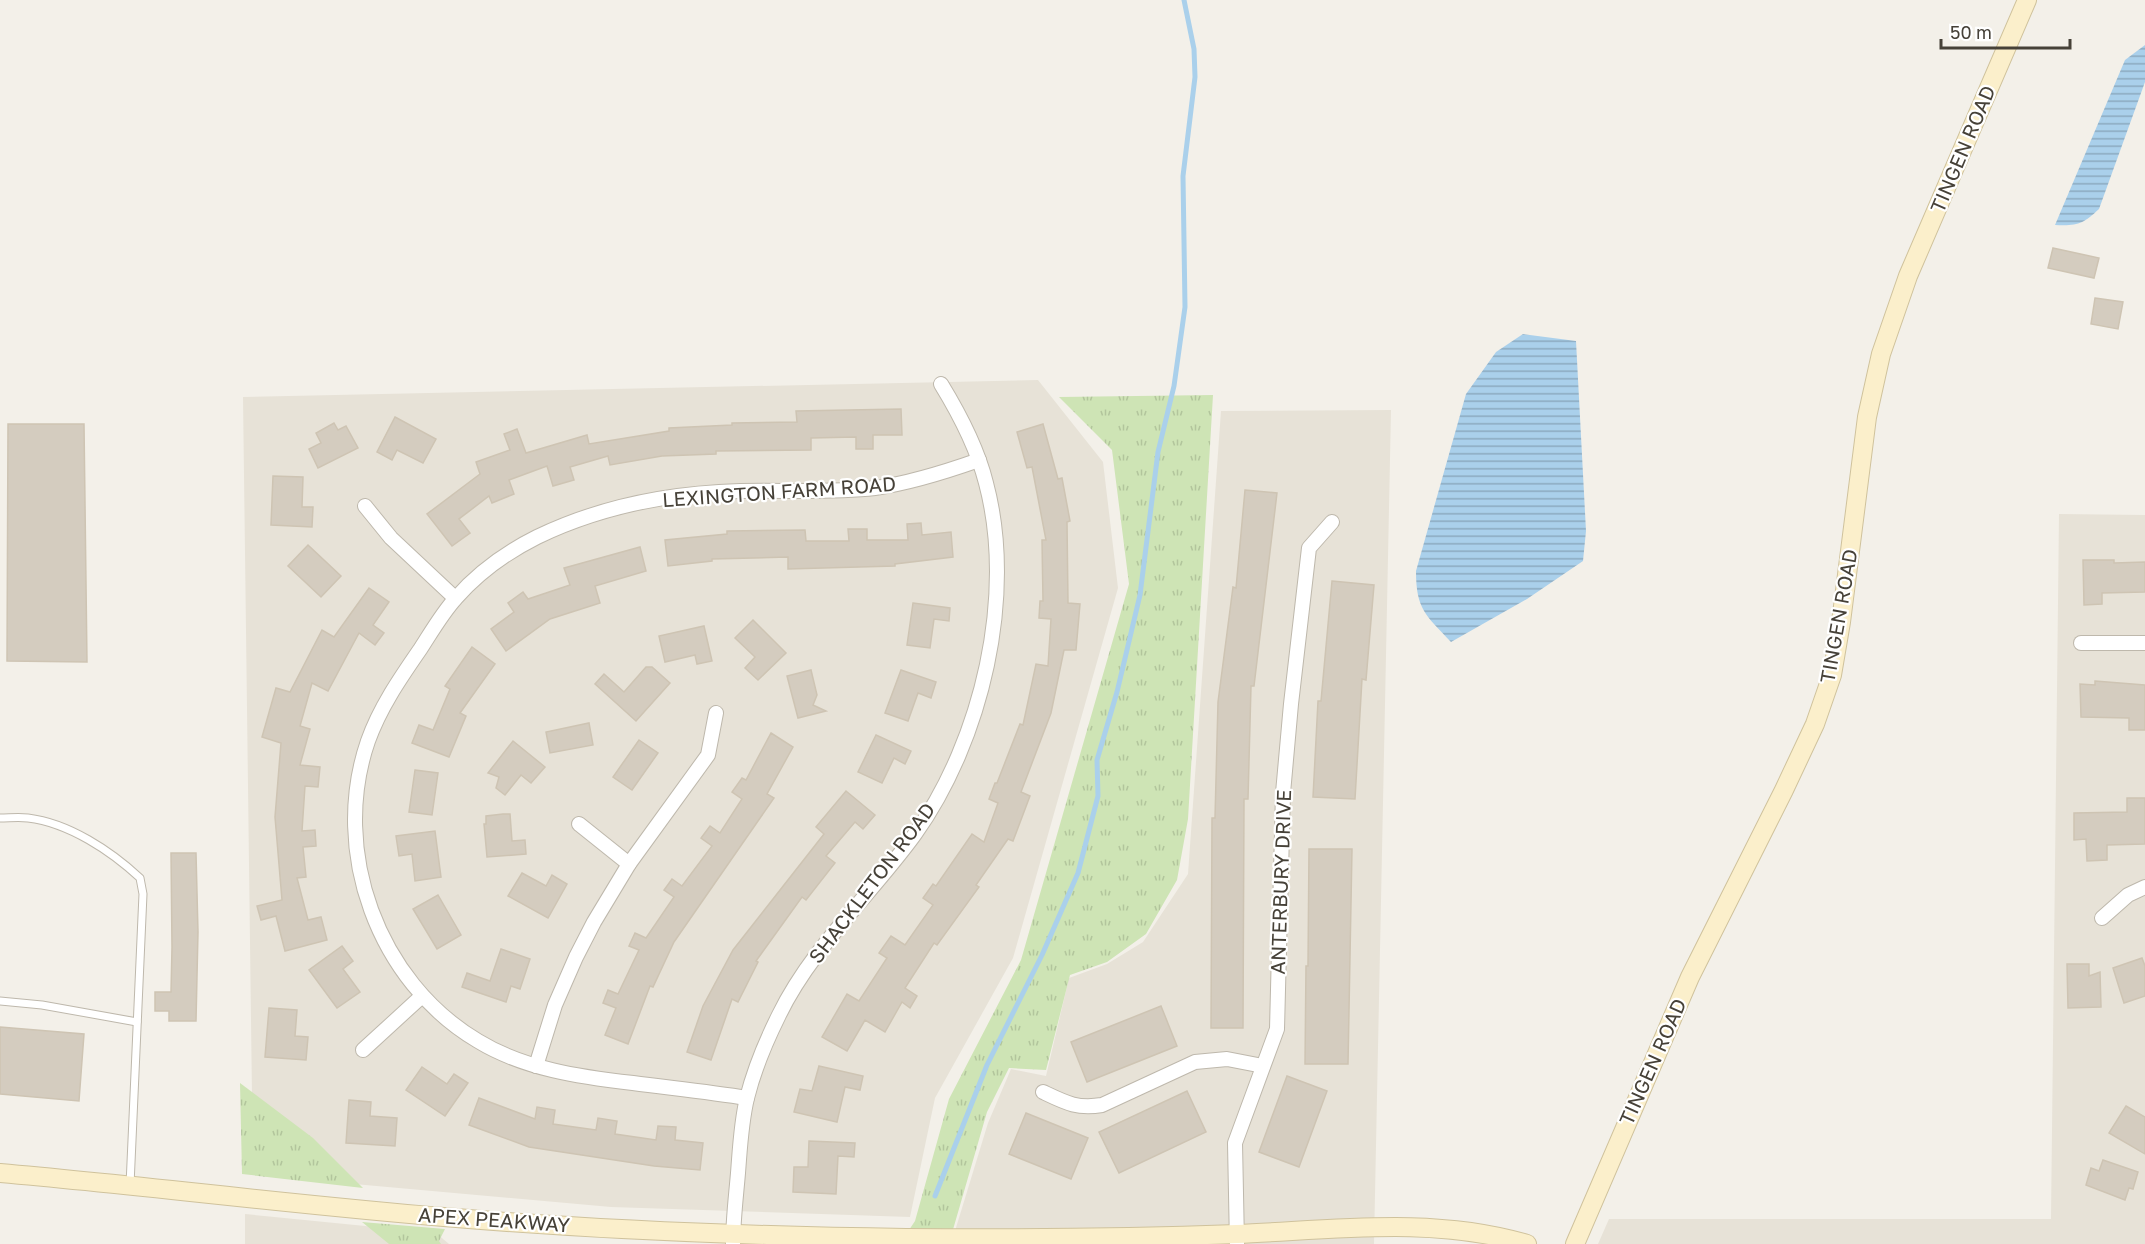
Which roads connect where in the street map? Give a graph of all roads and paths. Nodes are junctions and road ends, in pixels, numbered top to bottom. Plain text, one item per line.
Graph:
1 (2027, 0) edge
2 (941, 384) dead end
3 (979, 460) junction
4 (365, 506) dead end
5 (1332, 522) dead end
6 (455, 598) junction
7 (2081, 643) dead end
8 (2145, 643) edge
9 (716, 713) dead end
10 (0, 818) edge
11 (579, 824) dead end
12 (629, 864) junction
13 (2145, 887) edge
14 (2102, 918) dead end
15 (422, 996) junction
16 (0, 1002) edge
17 (137, 1022) junction
18 (363, 1050) dead end
19 (536, 1066) junction
20 (1263, 1066) junction
21 (1043, 1092) dead end
22 (747, 1098) junction
23 (0, 1173) edge
24 (130, 1185) junction
25 (733, 1238) edge
26 (1237, 1239) edge
27 (1527, 1244) edge
28 (1575, 1244) edge

1 - 28 main road, TINGEN ROAD
2 - 3 street, SHACKLETON ROAD
3 - 6 street, LEXINGTON FARM ROAD
3 - 22 street, SHACKLETON ROAD
4 - 6 street
5 - 20 street, ANTERBURY DRIVE
6 - 15 street, LEXINGTON FARM ROAD
7 - 8 street
9 - 12 street
10 - 17 lane
11 - 12 street
12 - 19 street
13 - 14 street
15 - 18 street
15 - 19 street, LEXINGTON FARM ROAD
16 - 17 lane
17 - 24 lane
19 - 22 street, LEXINGTON FARM ROAD
20 - 21 street
20 - 26 street, ANTERBURY DRIVE
22 - 25 street, SHACKLETON ROAD
23 - 24 main road, APEX PEAKWAY
24 - 25 main road, APEX PEAKWAY
25 - 26 main road, APEX PEAKWAY
26 - 27 main road, APEX PEAKWAY

